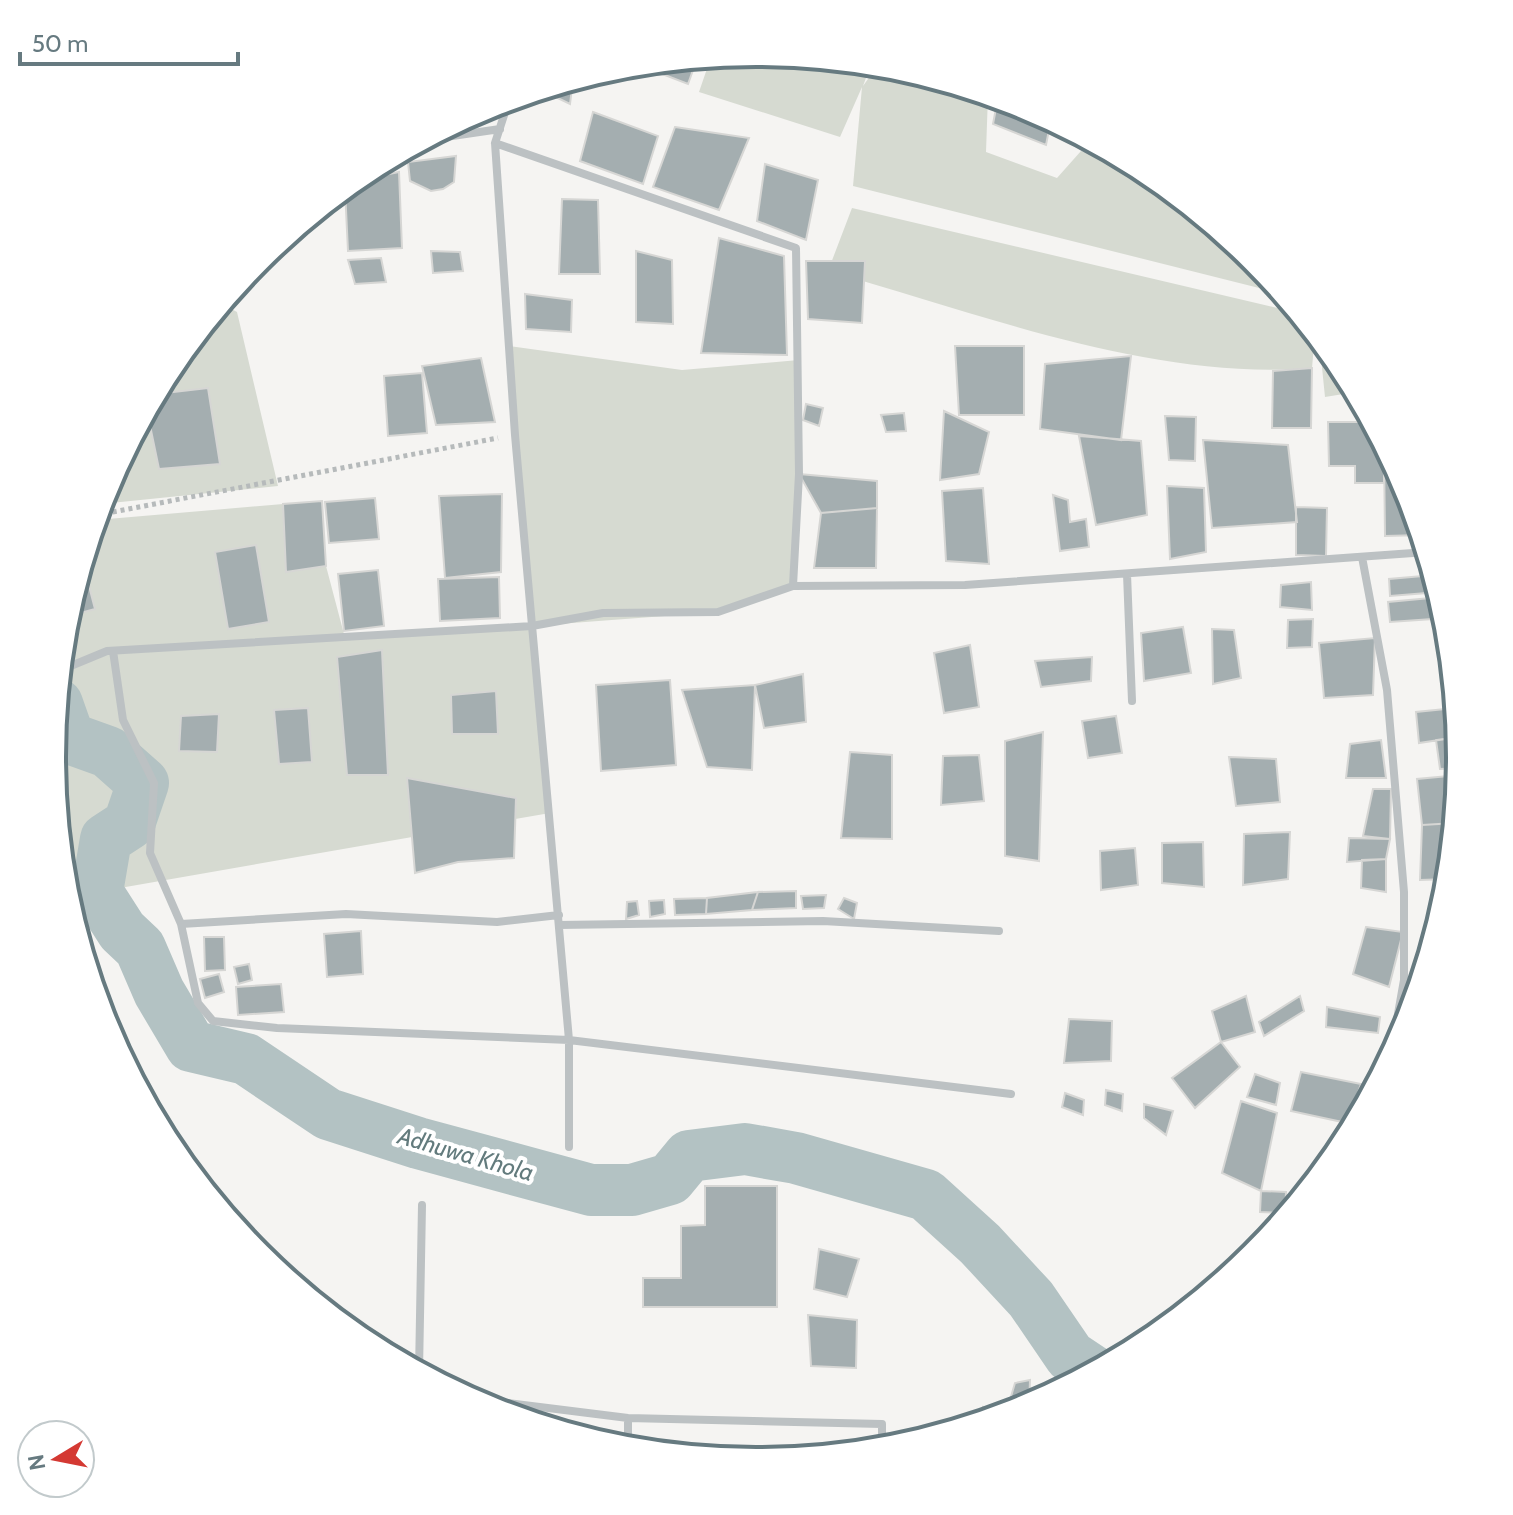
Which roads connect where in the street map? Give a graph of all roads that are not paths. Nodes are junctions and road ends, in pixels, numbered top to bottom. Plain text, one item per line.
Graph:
1 (504, 115) edge
2 (500, 129) junction
3 (457, 135) edge
4 (495, 143) junction
5 (1415, 553) edge
6 (1362, 557) junction
7 (1127, 574) junction
8 (793, 586) junction
9 (532, 626) junction
10 (113, 651) junction
11 (72, 666) edge
12 (1132, 701) dead end
13 (559, 920) junction
14 (181, 924) junction
15 (999, 931) dead end
16 (1399, 1009) edge
17 (569, 1040) junction
18 (1011, 1094) dead end
19 (569, 1147) dead end
20 (422, 1205) dead end
21 (419, 1360) edge
22 (516, 1404) edge
23 (628, 1418) junction
24 (628, 1436) edge
25 (882, 1436) edge

1 - 2 street
2 - 3 street
2 - 4 street
4 - 8 street
4 - 9 street
5 - 6 street
6 - 7 street
6 - 16 street
7 - 8 street
7 - 12 street
8 - 9 street
9 - 10 street
9 - 13 street
10 - 11 street
10 - 14 street
13 - 14 street
13 - 15 street
13 - 17 street
14 - 17 street
17 - 18 street
17 - 19 street
20 - 21 street
22 - 23 street
23 - 24 street
23 - 25 street

